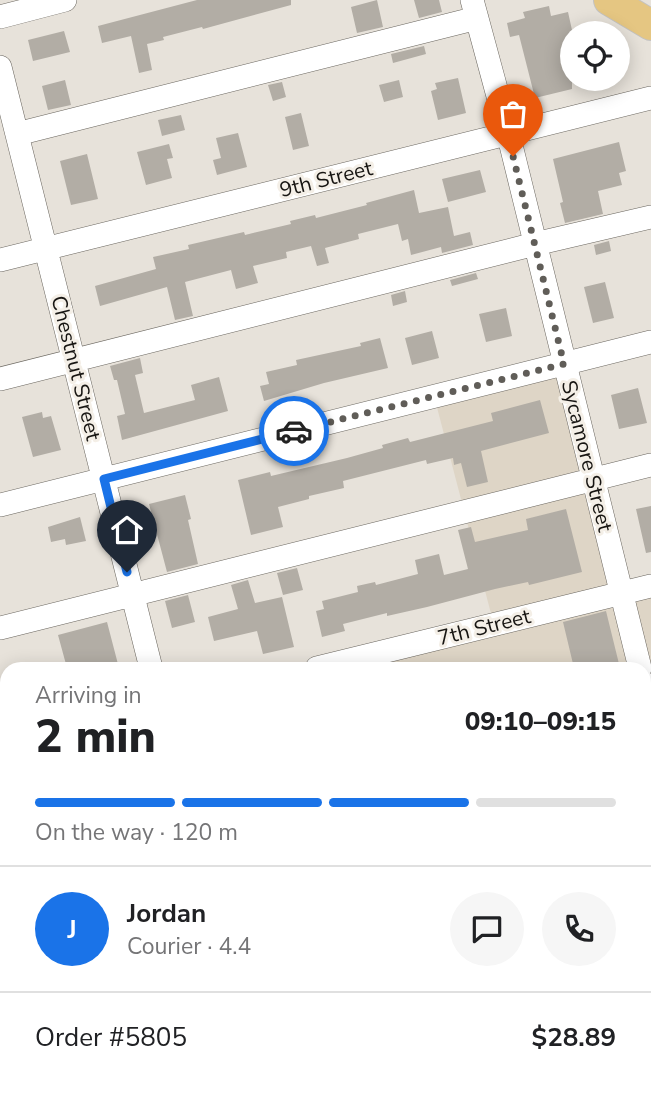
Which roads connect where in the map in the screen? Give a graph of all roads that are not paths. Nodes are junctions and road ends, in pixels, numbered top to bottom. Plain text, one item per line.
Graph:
1 (65, 0) edge
2 (613, 1) edge
3 (475, 9) edge
4 (0, 17) edge
5 (651, 25) edge
6 (0, 67) edge
7 (651, 98) edge
8 (17, 134) junction
9 (508, 134) junction
10 (651, 217) edge
11 (535, 244) junction
12 (45, 248) junction
13 (0, 260) edge
14 (651, 342) edge
15 (74, 360) junction
16 (564, 364) junction
17 (0, 379) edge
18 (651, 465) edge
19 (104, 479) junction
20 (593, 480) junction
21 (0, 505) edge
22 (651, 586) edge
23 (621, 593) junction
24 (133, 595) junction
25 (0, 628) edge
26 (150, 662) edge
27 (341, 662) edge
28 (639, 662) edge

1 - 4 street
2 - 5 main road
3 - 8 street
3 - 9 street, Sycamore Street
6 - 8 street, Chestnut Street
7 - 9 street, 9th Street
8 - 12 street, Chestnut Street
9 - 11 street, Sycamore Street
9 - 12 street, 9th Street
10 - 11 street
11 - 15 street
11 - 16 street, Sycamore Street
12 - 13 street, 9th Street
12 - 15 street, Chestnut Street
14 - 16 street
15 - 17 street
15 - 19 street, Chestnut Street
16 - 19 street
16 - 20 street, Sycamore Street
18 - 20 street
19 - 21 street
19 - 24 street, Chestnut Street
20 - 23 street, Sycamore Street
20 - 24 street
22 - 23 street, 7th Street
23 - 27 street, 7th Street
23 - 28 street, Sycamore Street
24 - 25 street
24 - 26 street, Chestnut Street

